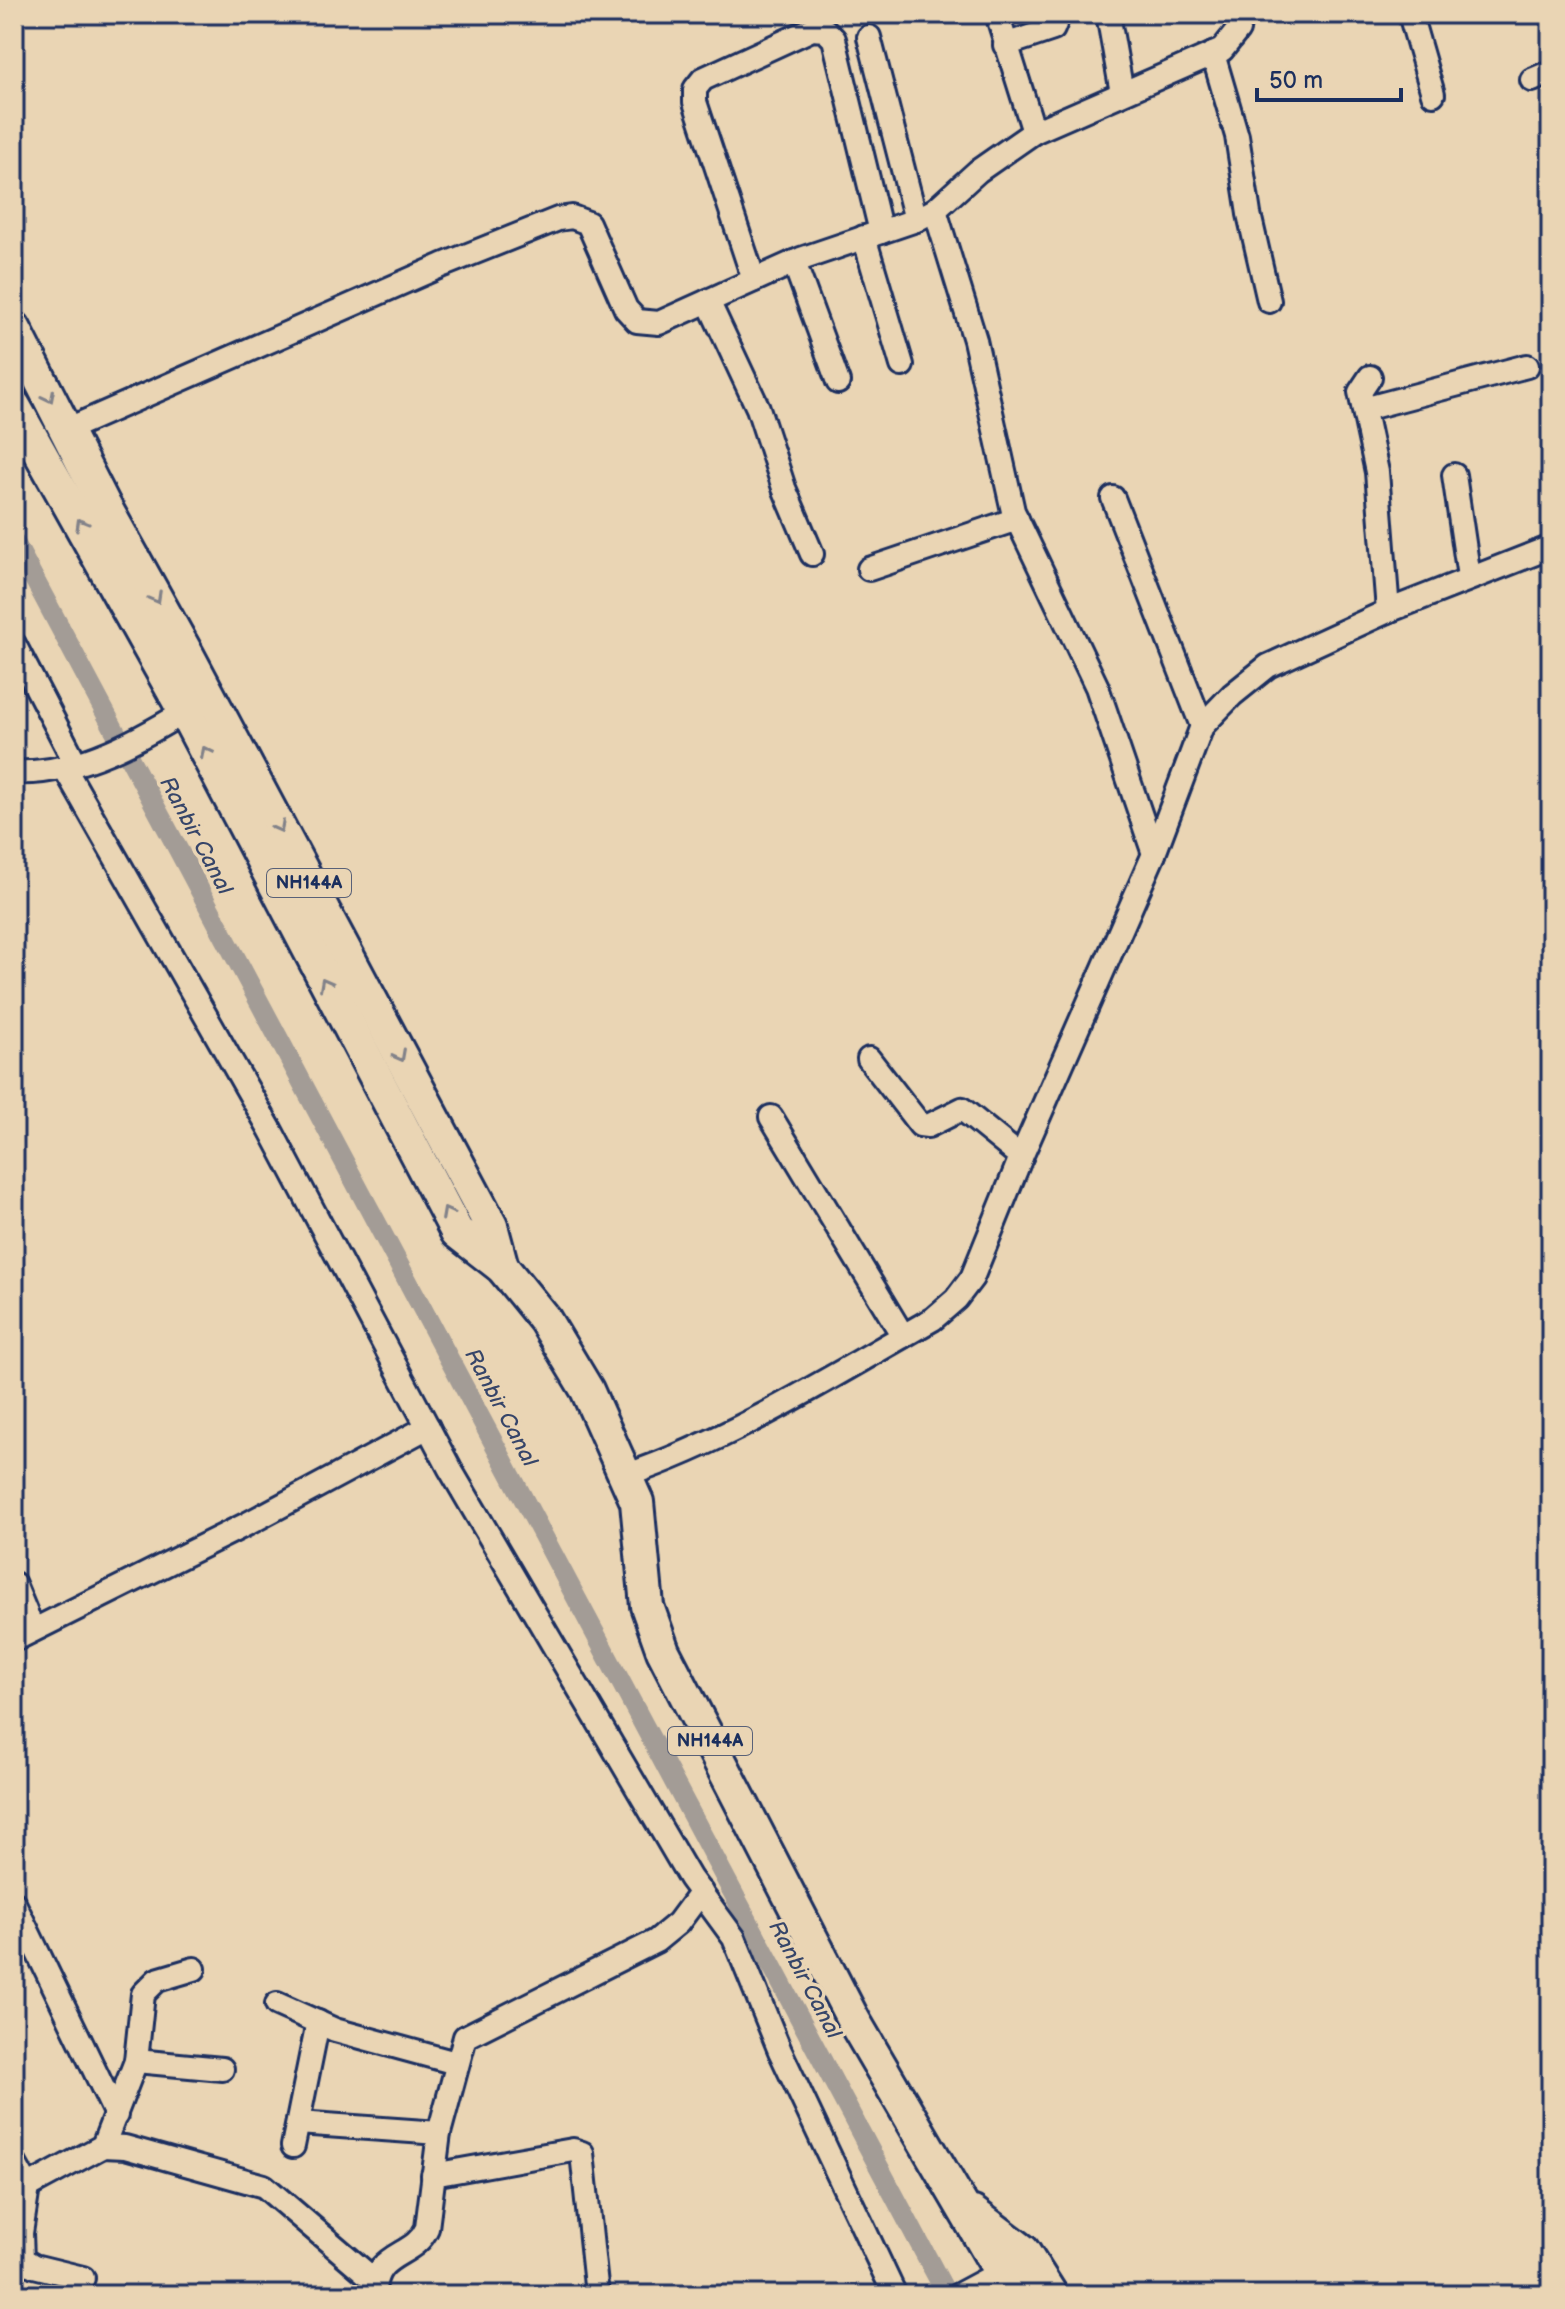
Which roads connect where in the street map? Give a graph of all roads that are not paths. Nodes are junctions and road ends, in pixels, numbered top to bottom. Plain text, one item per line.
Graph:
1 (997, 14) edge
2 (1059, 14) edge
3 (1108, 14) edge
4 (1240, 14) edge
5 (1410, 14) edge
6 (869, 37) dead end
7 (1005, 45) junction
8 (1213, 54) junction
9 (1122, 93) junction
10 (1433, 94) dead end
11 (1034, 132) junction
12 (926, 215) junction
13 (872, 235) junction
14 (794, 262) junction
15 (754, 280) junction
16 (708, 301) junction
17 (1269, 301) dead end
18 (14, 328) edge
19 (902, 365) dead end
20 (1527, 366) dead end
21 (1370, 377) dead end
22 (838, 382) dead end
23 (14, 406) edge
24 (1364, 409) junction
25 (66, 430) junction
26 (1454, 475) dead end
27 (1113, 498) dead end
28 (1017, 519) junction
29 (1551, 547) edge
30 (812, 554) dead end
31 (869, 569) dead end
32 (1469, 577) junction
33 (1388, 611) junction
34 (14, 644) edge
35 (197, 704) junction
36 (1202, 726) junction
37 (70, 766) junction
38 (14, 772) edge
39 (1154, 854) junction
40 (869, 1059) dead end
41 (771, 1117) dead end
42 (1021, 1157) junction
43 (903, 1336) junction
44 (428, 1427) junction
45 (627, 1475) junction
46 (14, 1584) edge
47 (24, 1635) edge
48 (701, 1892) junction
49 (14, 1903) edge
50 (194, 1969) dead end
51 (277, 2004) dead end
52 (318, 2022) junction
53 (136, 2061) junction
54 (456, 2063) junction
55 (222, 2069) dead end
56 (116, 2115) junction
57 (439, 2133) junction
58 (103, 2146) junction
59 (14, 2162) edge
60 (433, 2175) junction
61 (21, 2191) edge
62 (960, 2204) junction
63 (83, 2278) dead end
64 (998, 2283) edge
65 (374, 2287) edge
66 (597, 2295) edge
67 (895, 2295) edge
68 (958, 2295) edge
69 (1051, 2295) edge

1 - 7 street
2 - 7 street
3 - 9 street
4 - 8 street
5 - 10 street
6 - 12 street
7 - 11 street
8 - 9 street
8 - 17 street
9 - 11 street
11 - 12 street
12 - 13 street
12 - 28 street
13 - 14 street
13 - 15 street
13 - 19 street
14 - 15 street
14 - 22 street
15 - 16 street
16 - 25 street
16 - 30 street
18 -> 25 highway
20 - 24 street
21 - 24 street
35 -> 23 highway, NH144A
24 - 33 street
25 -> 35 highway, NH144A
26 - 32 street
27 - 36 street
28 - 31 street
28 - 39 street
29 - 32 street
32 - 33 street
33 - 36 street
34 - 37 street
35 - 37 street
35 - 45 highway, NH144A
36 - 39 street
37 - 38 street
37 - 44 street
39 - 42 street
40 - 42 street
41 - 43 street
42 - 43 street
43 - 45 street
44 - 47 street
44 - 48 street
45 - 62 highway, NH144A
46 - 47 street
48 - 54 street
48 - 67 street
49 - 56 street
50 - 53 street
51 - 52 street
52 - 54 street
52 - 57 street
53 - 55 street
53 - 56 street
54 - 57 street
56 - 58 street
57 - 60 street
58 - 61 street
58 - 65 street
59 - 61 street
60 - 65 street
60 - 66 street
61 - 63 street
62 - 64 highway, NH144A
62 - 69 highway, NH144A
64 - 68 street

